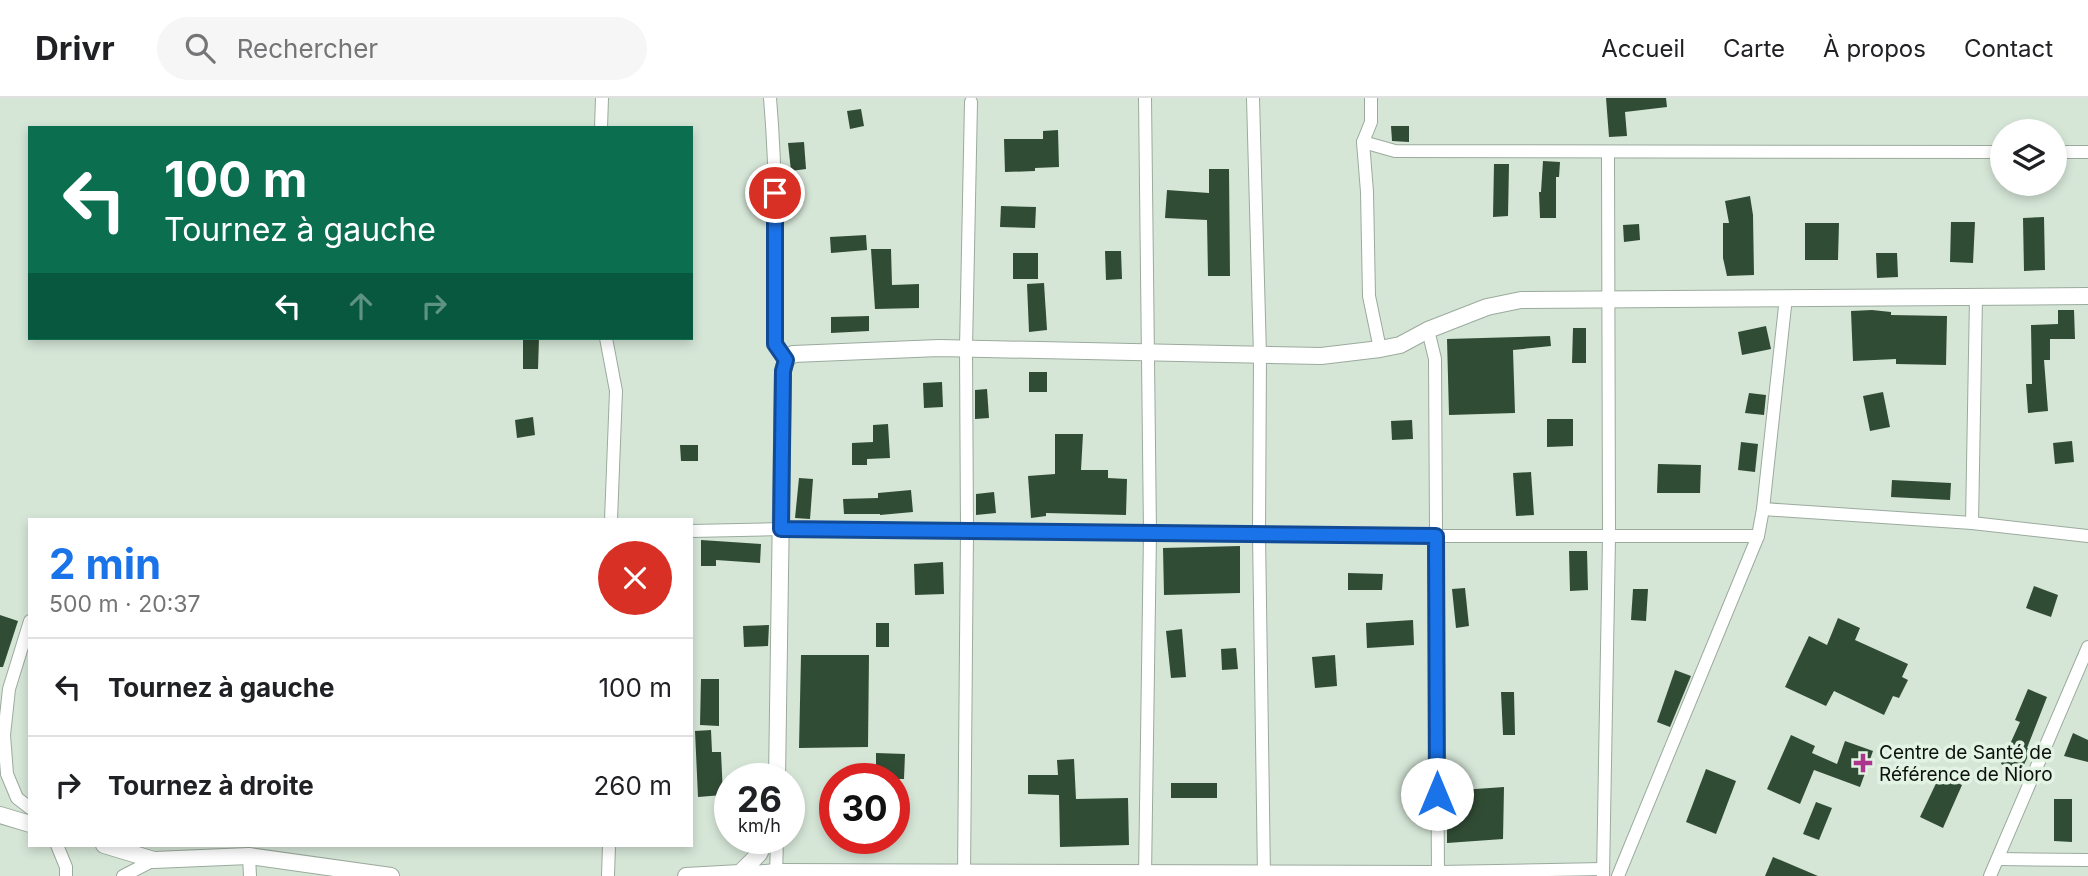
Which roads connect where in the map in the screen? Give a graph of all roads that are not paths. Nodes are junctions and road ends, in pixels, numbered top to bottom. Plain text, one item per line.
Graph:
1 (602, 98) edge
2 (770, 98) edge
3 (1145, 98) edge
4 (1253, 98) edge
5 (1371, 98) edge
6 (971, 102) dead end
7 (601, 126) edge
8 (1363, 142) junction
9 (1990, 152) edge
10 (2067, 152) edge
11 (2088, 152) edge
12 (1608, 153) junction
13 (2088, 296) edge
14 (1786, 297) junction
15 (1976, 297) junction
16 (1609, 300) junction
17 (1428, 330) junction
18 (606, 340) edge
19 (966, 348) junction
20 (1380, 349) junction
21 (1148, 352) junction
22 (1261, 355) junction
23 (786, 360) junction
24 (1763, 509) junction
25 (611, 518) edge
26 (1972, 523) junction
27 (781, 529) junction
28 (693, 531) edge
29 (967, 531) junction
30 (1150, 533) junction
31 (1259, 534) junction
32 (1436, 536) junction
33 (1758, 536) junction
34 (2088, 536) edge
35 (1609, 537) junction
36 (28, 627) edge
37 (2088, 647) edge
38 (777, 763) edge
39 (28, 806) edge
40 (0, 815) edge
41 (28, 823) edge
42 (58, 847) edge
43 (111, 847) edge
44 (608, 847) edge
45 (759, 854) edge
46 (777, 854) edge
47 (249, 856) junction
48 (1998, 859) junction
49 (154, 860) junction
50 (2088, 860) edge
51 (1603, 872) edge
52 (740, 873) junction
53 (776, 873) edge
54 (964, 874) edge
55 (1145, 874) edge
56 (1264, 874) edge
57 (1438, 874) edge
58 (66, 876) edge
59 (123, 876) edge
60 (250, 876) edge
61 (391, 876) edge
62 (608, 876) edge
63 (686, 876) edge
64 (1618, 876) edge
65 (1990, 876) edge

1 - 7 street
2 - 23 street
3 - 21 street
4 - 22 street
5 - 8 street
6 - 19 street
8 - 12 street
8 - 20 street
9 - 12 street
10 - 11 street
12 - 16 street
13 - 15 street
14 - 15 street
14 - 16 street
14 - 24 street
15 - 26 street
16 - 17 street
16 - 35 street
17 - 20 street
17 - 32 street
18 - 25 street
19 - 21 street
19 - 23 street
19 - 29 street
20 - 22 street
21 - 22 street
21 - 30 street
22 - 31 street
23 - 27 street
24 - 26 street
24 - 33 street
26 - 34 street
27 - 28 street
27 - 29 street
27 - 38 street
29 - 30 street
29 - 54 street
30 - 31 street
30 - 55 street
31 - 32 street
31 - 56 street
32 - 35 street
32 - 57 street
33 - 35 street
33 - 64 street
35 - 51 street
36 - 39 street
37 - 48 street
40 - 41 street
42 - 58 street
43 - 49 street
44 - 62 street
45 - 52 street
46 - 53 street
47 - 49 street
47 - 60 street
47 - 61 street
48 - 50 street
48 - 65 street
49 - 59 street
51 - 57 street
52 - 53 street
52 - 63 street
53 - 54 street
54 - 55 street
55 - 56 street
56 - 57 street

